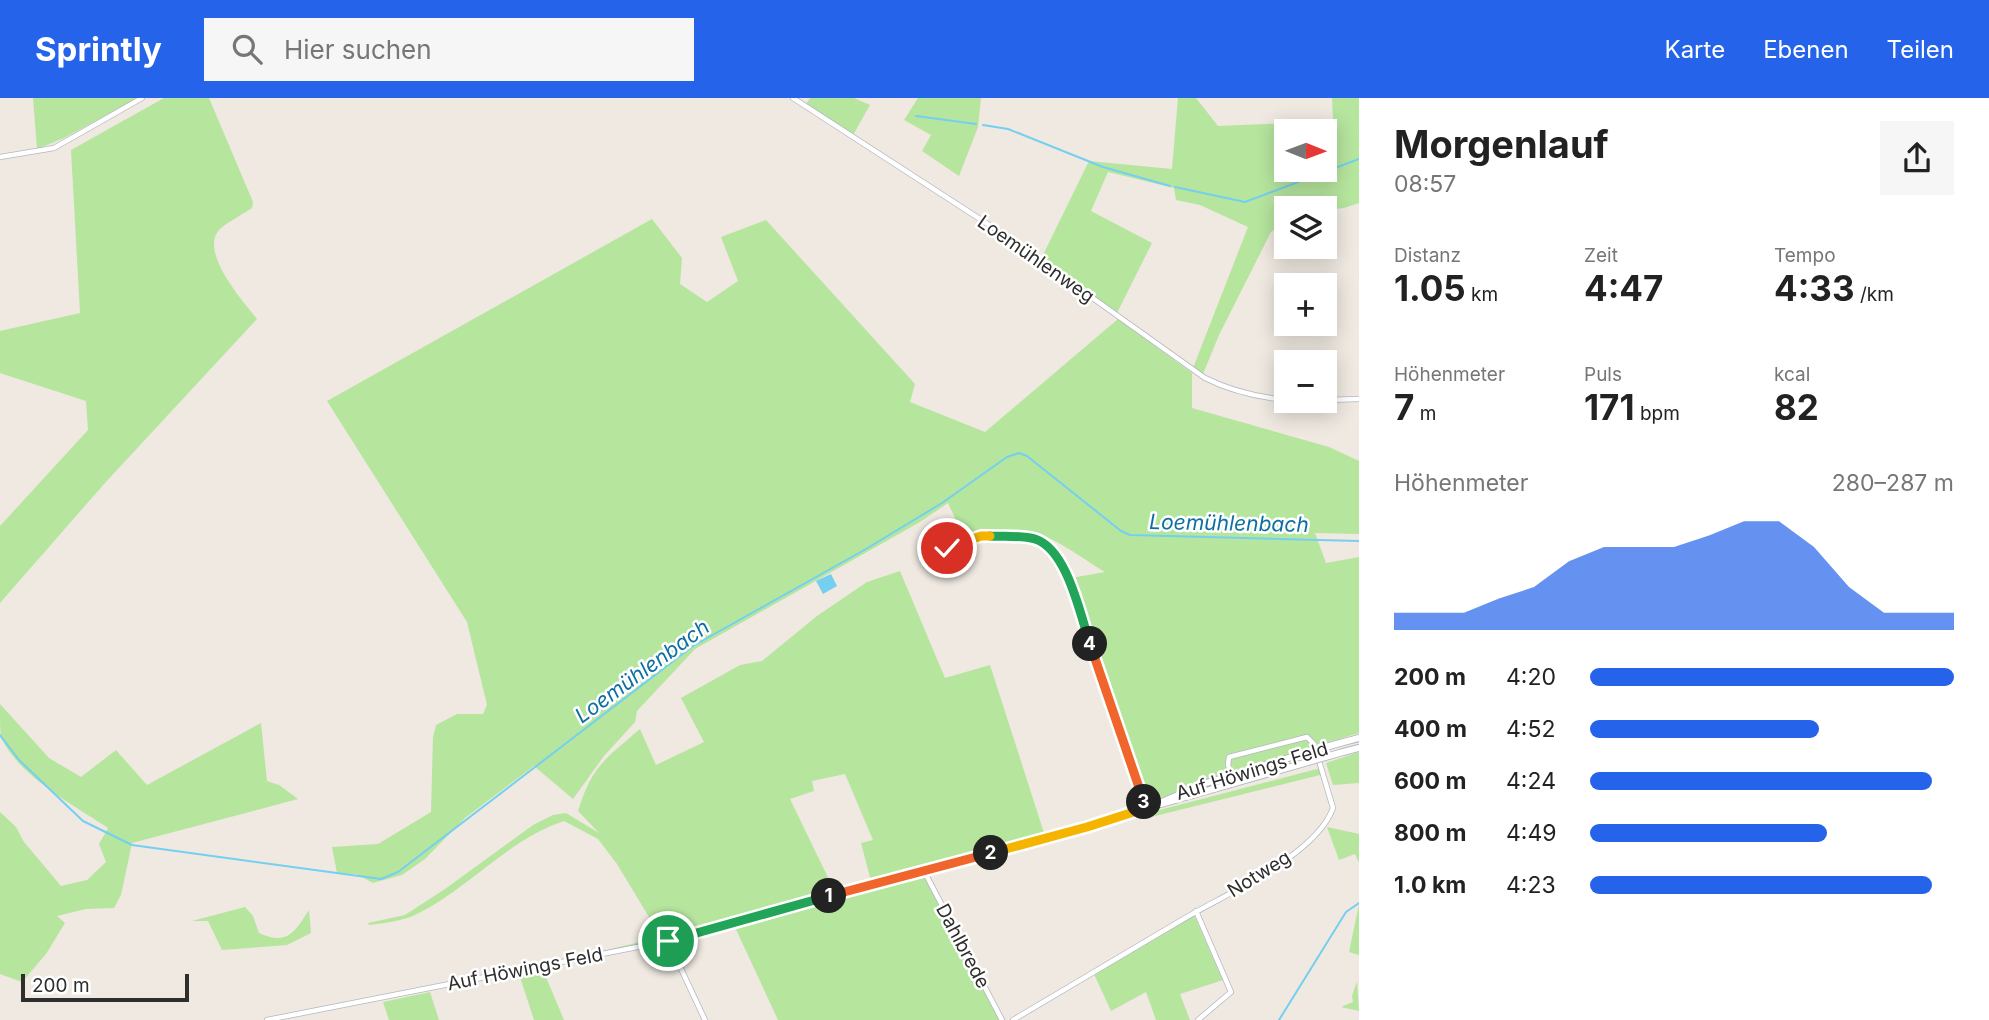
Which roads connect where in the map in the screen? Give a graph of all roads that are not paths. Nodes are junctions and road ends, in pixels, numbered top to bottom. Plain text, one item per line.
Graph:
1 (142, 98) edge
2 (793, 98) edge
3 (0, 158) edge
4 (1274, 398) edge
5 (1359, 399) edge
6 (1337, 401) edge
7 (947, 548) dead end
8 (1359, 738) edge
9 (1359, 748) edge
10 (1233, 774) junction
11 (1235, 783) junction
12 (1146, 808) junction
13 (925, 871) junction
14 (1196, 911) junction
15 (668, 941) junction
16 (267, 1020) edge
17 (705, 1020) edge
18 (1002, 1020) edge
19 (1013, 1020) edge
20 (1198, 1020) edge

1 - 3 street
2 - 4 street, Loemühlenweg
5 - 6 street
7 - 12 street
8 - 10 main road, Auf Höwings Feld, bridge
9 - 11 main road, Auf Höwings Feld, bridge
10 - 11 street
10 - 12 main road, Auf Höwings Feld
10 - 14 street, Notweg
11 - 12 main road, Auf Höwings Feld
12 - 13 street, Auf Höwings Feld
13 - 15 street, Auf Höwings Feld
13 - 18 street, Dahlbrede
14 - 19 street, Notweg
14 - 20 street
15 - 16 street, Auf Höwings Feld
15 - 17 street

